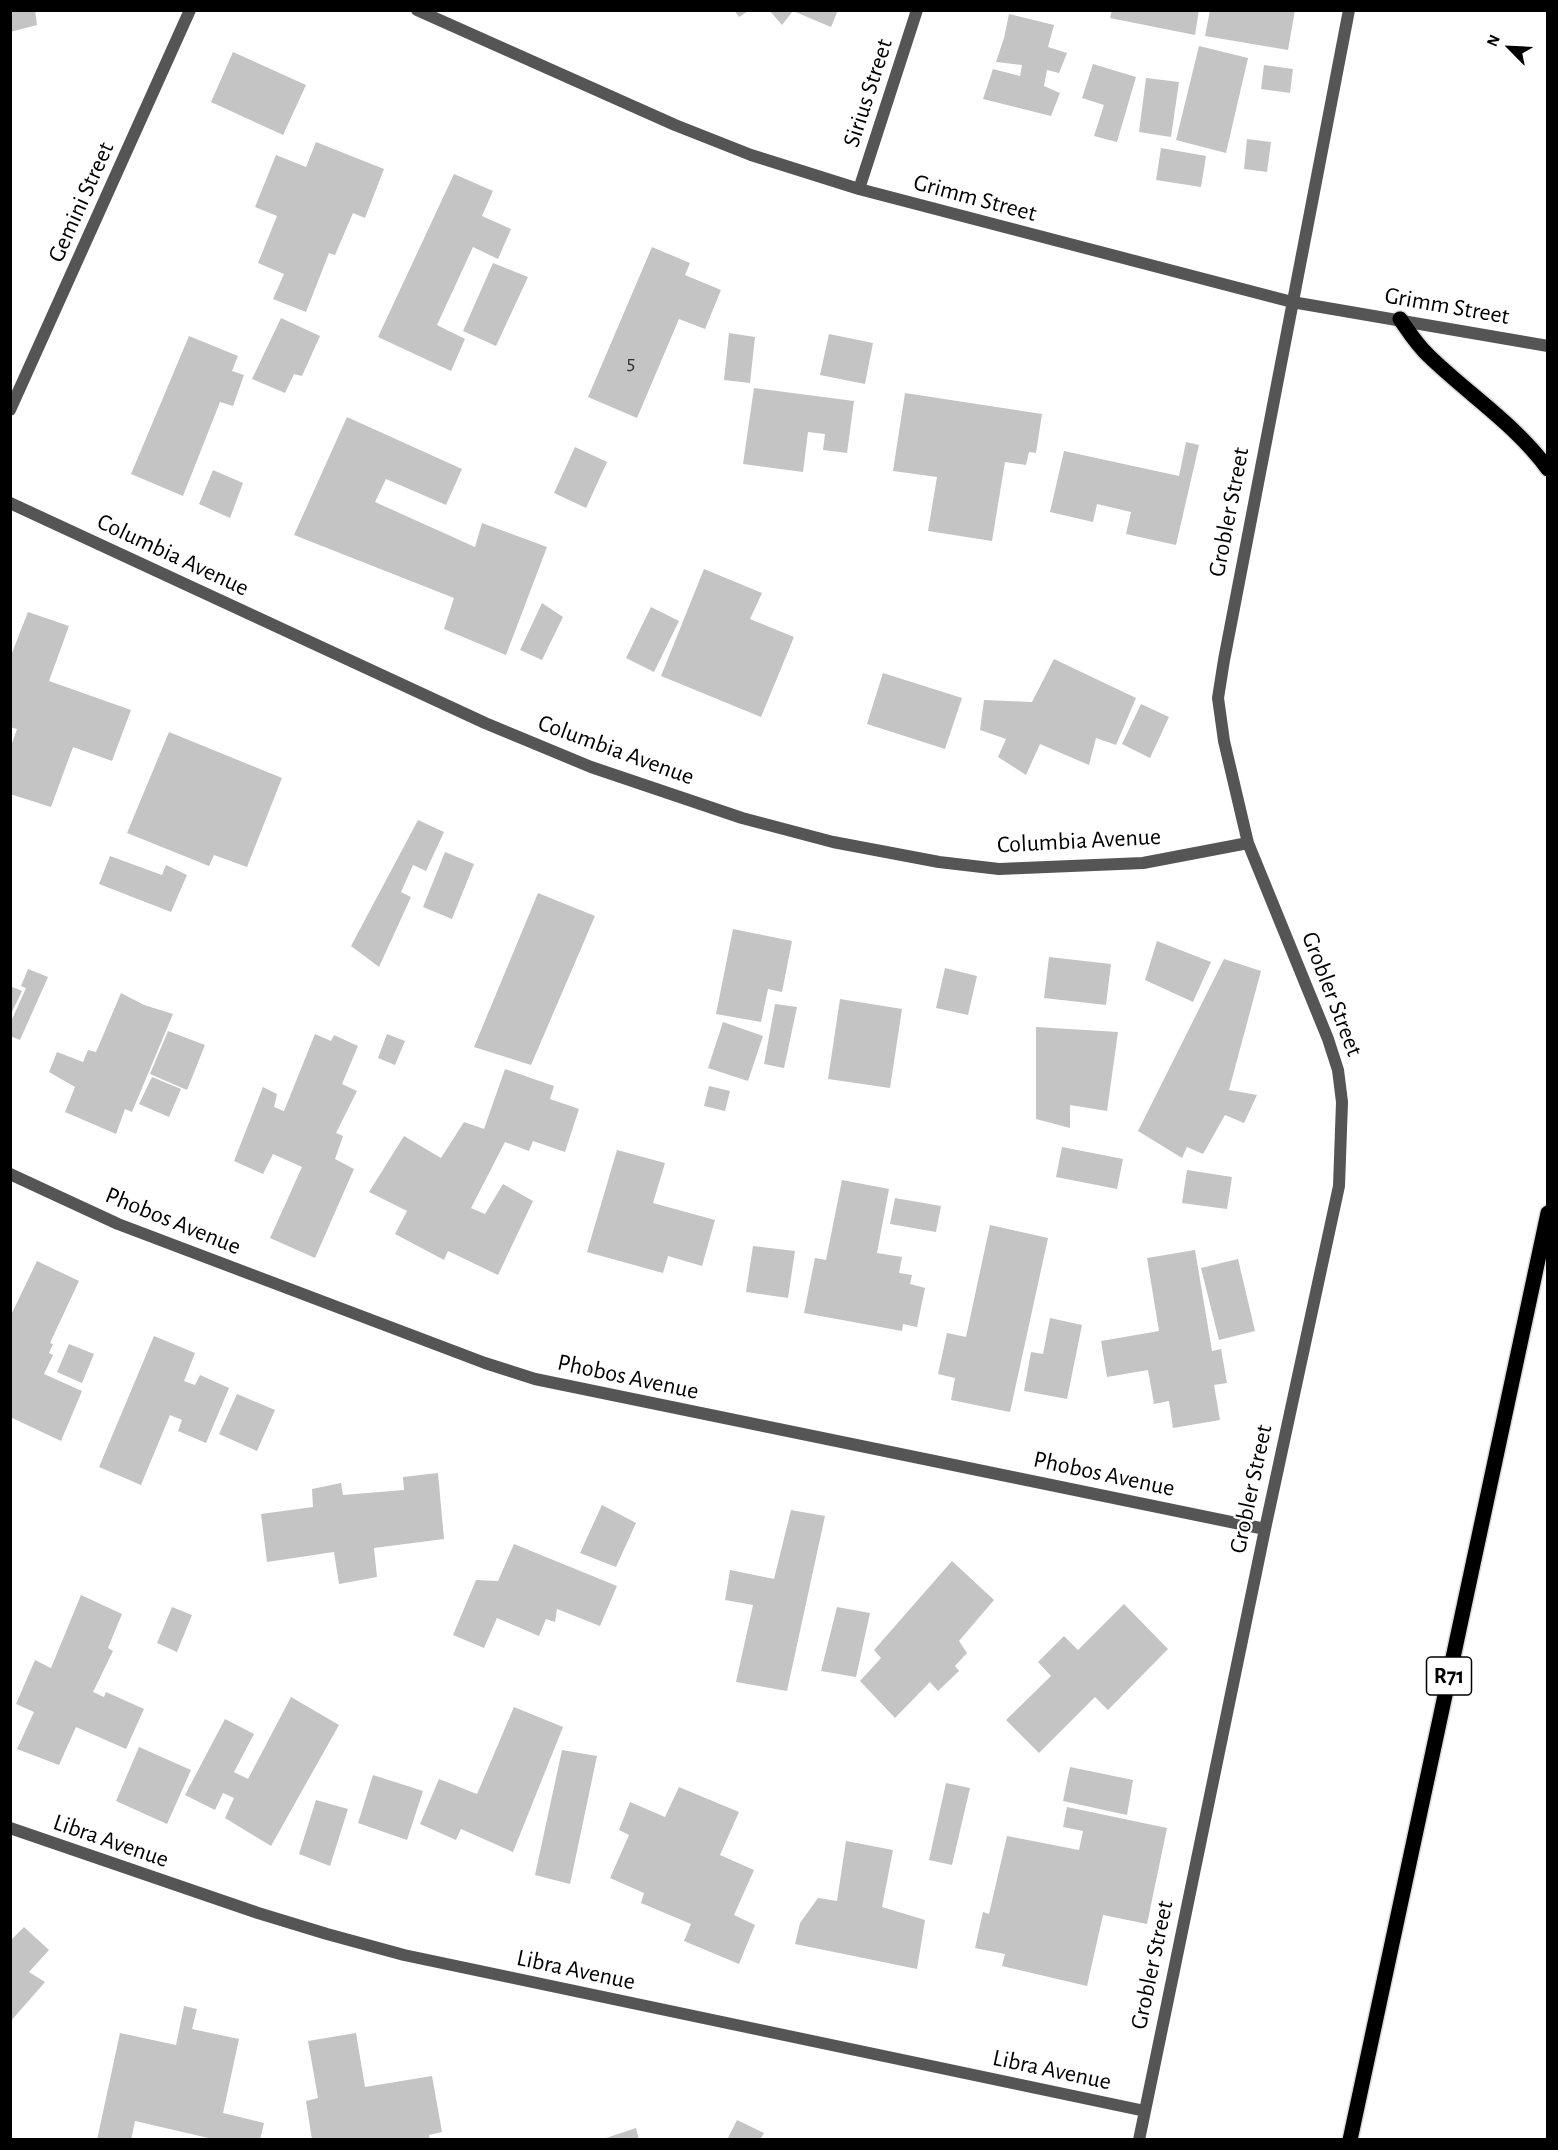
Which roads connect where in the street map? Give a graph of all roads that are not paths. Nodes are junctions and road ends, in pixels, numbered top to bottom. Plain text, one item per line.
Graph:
1 (190, 10) edge
2 (417, 10) edge
3 (917, 10) edge
4 (1349, 10) edge
5 (859, 189) junction
6 (1292, 302) junction
7 (1400, 319) junction
8 (1548, 346) edge
9 (10, 410) edge
10 (1548, 469) edge
11 (10, 503) edge
12 (1248, 843) junction
13 (10, 1174) edge
14 (1548, 1213) edge
15 (1265, 1529) junction
16 (10, 1828) edge
17 (1145, 2111) junction
18 (1139, 2139) edge
19 (1350, 2139) edge

1 - 9 street, Gemini Street
2 - 5 street, Grimm Street
3 - 5 street, Sirius Street
4 - 6 street, Grobler Street
5 - 6 street, Grimm Street
6 - 7 street, Grimm Street
6 - 12 street, Grobler Street
7 - 8 street, Grimm Street
7 - 10 main road
11 - 12 street, Columbia Avenue
12 - 15 street, Grobler Street
13 - 15 street, Phobos Avenue
14 - 19 main road, R71
15 - 17 street, Grobler Street
16 - 17 street, Libra Avenue
17 - 18 street, Grobler Street

